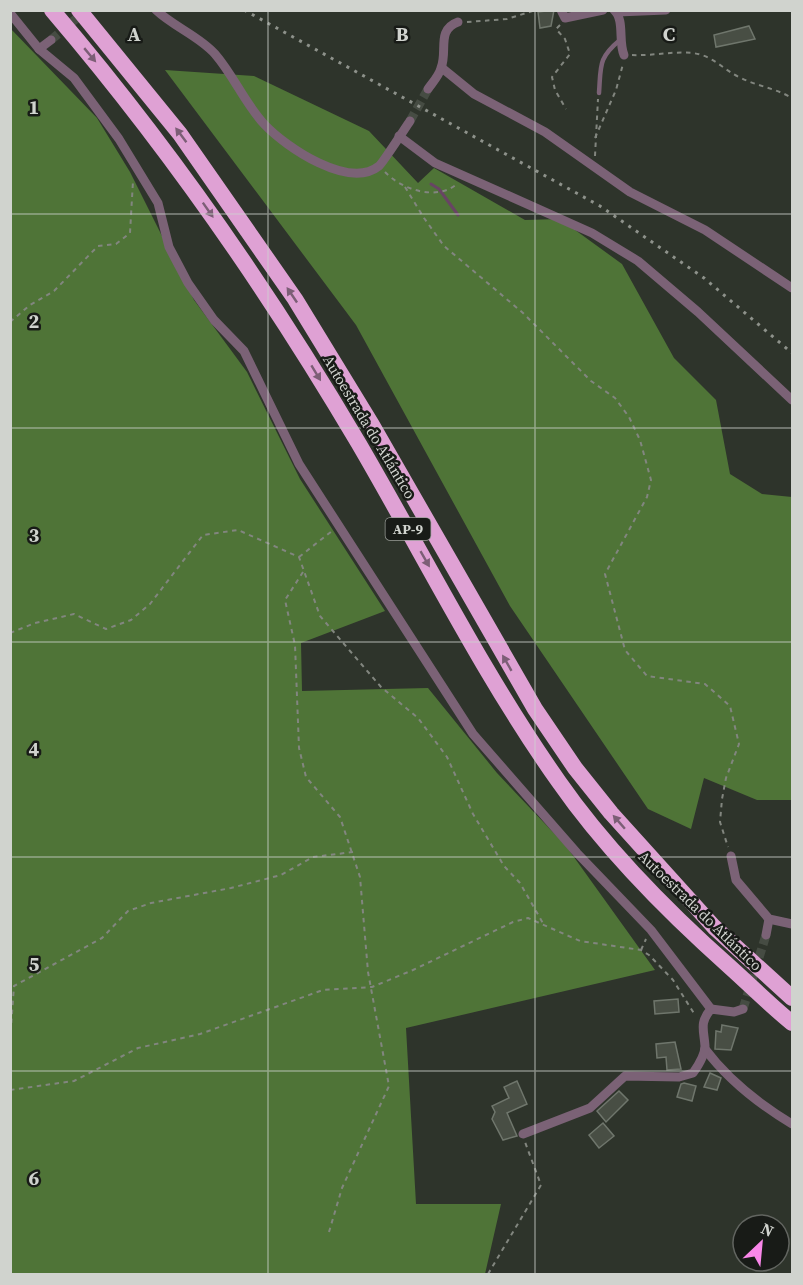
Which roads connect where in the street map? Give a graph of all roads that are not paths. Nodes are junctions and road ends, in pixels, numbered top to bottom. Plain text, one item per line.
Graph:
1 (52, 10) edge
2 (79, 10) edge
3 (156, 10) edge
4 (603, 10) edge
5 (666, 10) edge
6 (616, 11) edge
7 (10, 13) edge
8 (563, 14) edge
9 (458, 22) road end
10 (51, 40) tunnel mouth
11 (620, 40) junction
12 (39, 49) junction
13 (624, 55) road end
14 (442, 68) junction
15 (428, 89) tunnel mouth
16 (599, 93) road end
17 (410, 121) tunnel mouth
18 (397, 138) junction
19 (792, 288) edge
20 (792, 400) edge
21 (731, 856) road end
22 (769, 919) junction
23 (792, 924) edge
24 (766, 935) tunnel mouth
25 (792, 998) edge
26 (743, 1009) dead end
27 (711, 1010) junction
28 (792, 1023) edge
29 (705, 1049) junction
30 (792, 1124) edge
31 (523, 1134) road end

1 -> 28 highway, Autoestrada do Atlántico / AP-9
25 -> 2 highway, Autoestrada do Atlántico / AP-9
3 - 18 street
4 - 8 street
5 - 6 street
6 - 11 street
7 - 12 street
9 - 14 street
10 - 12 street
11 - 13 street
11 - 16 lane
12 - 27 street
14 - 15 street
14 - 19 street
17 - 18 street
18 - 20 street
21 - 22 street
22 - 23 street
22 - 24 street
26 - 27 street
27 - 29 street
29 - 30 street
29 - 31 street

